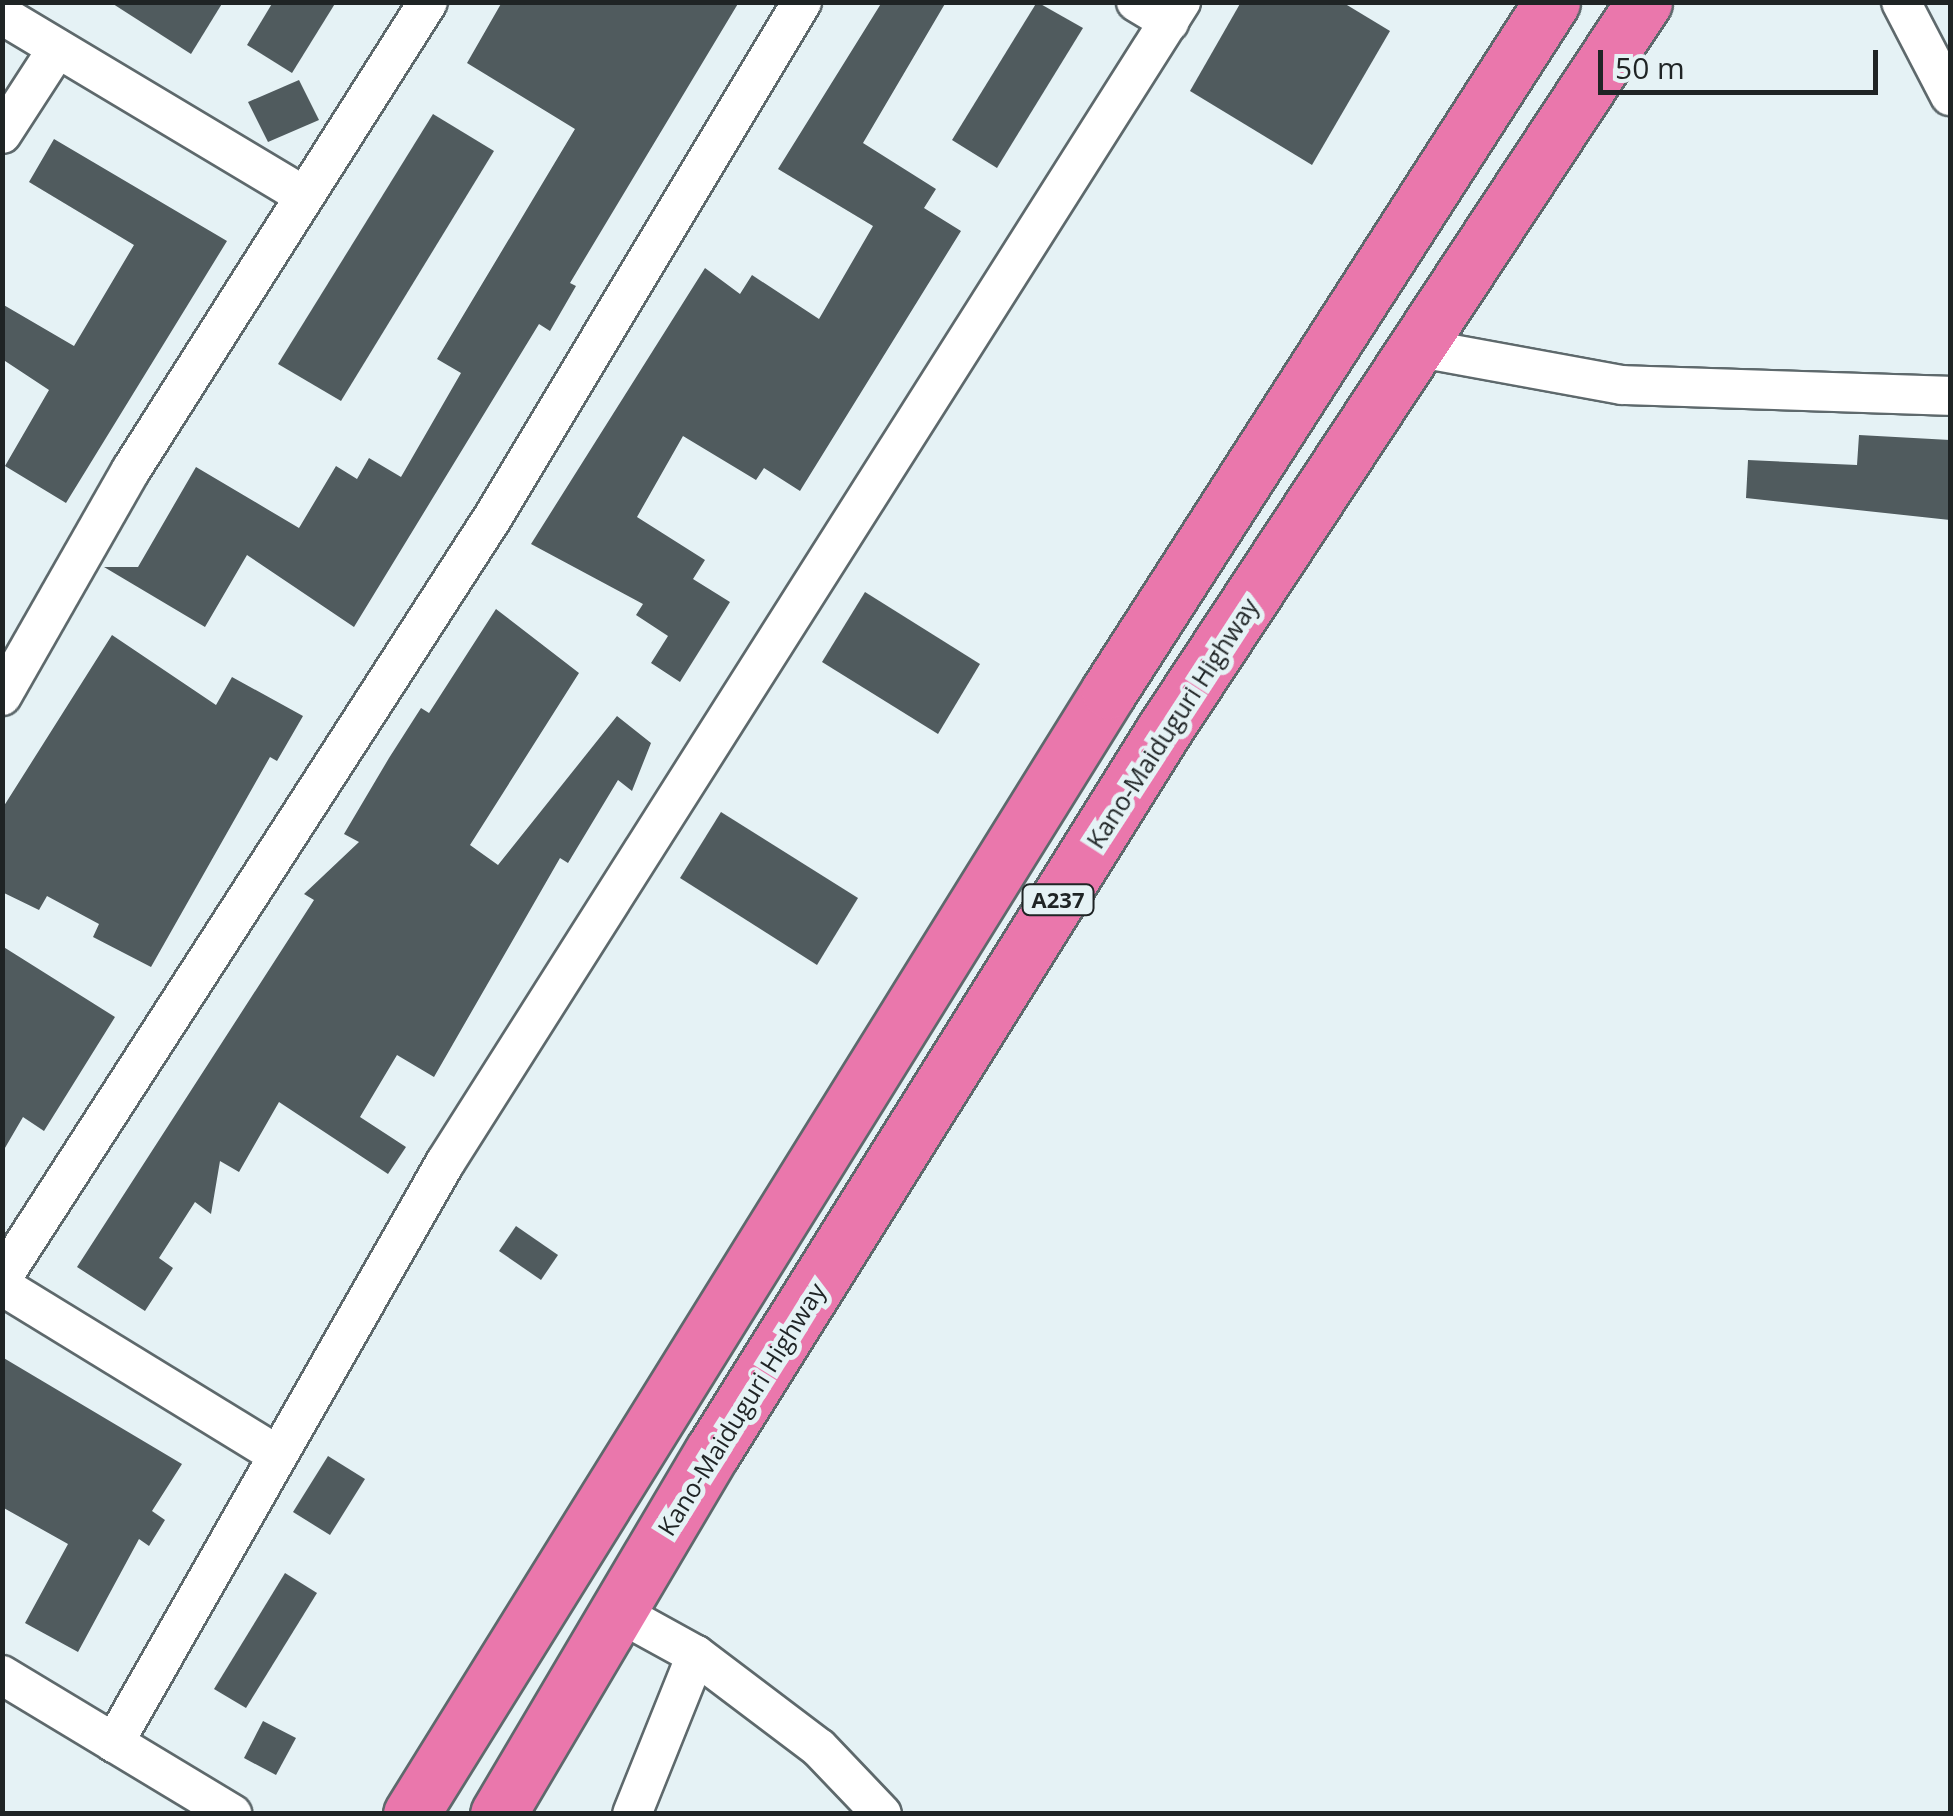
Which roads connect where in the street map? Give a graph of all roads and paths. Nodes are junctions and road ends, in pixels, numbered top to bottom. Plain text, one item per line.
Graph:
1 (428, 2) edge
2 (802, 2) edge
3 (1136, 2) edge
4 (1552, 2) edge
5 (1644, 2) edge
6 (1901, 2) edge
7 (1175, 12) edge
8 (2, 15) edge
9 (57, 48) junction
10 (1950, 96) edge
11 (2, 134) edge
12 (304, 196) junction
13 (1420, 348) junction
14 (1950, 396) edge
15 (2, 696) edge
16 (2, 1282) edge
17 (274, 1453) junction
18 (616, 1611) junction
19 (696, 1656) junction
20 (2, 1675) edge
21 (114, 1743) junction
22 (232, 1814) edge
23 (411, 1814) edge
24 (498, 1814) edge
25 (632, 1814) edge
26 (882, 1814) edge

1 - 12 street
2 - 16 street
3 - 7 street
4 - 23 highway, A237
5 - 13 highway, Kano-Maiduguri Highway / A237
6 - 10 street
7 - 17 street
8 - 9 street
9 - 11 street
9 - 12 street
12 - 15 street
13 - 14 street
13 - 18 highway, Kano-Maiduguri Highway / A237
16 - 17 street
17 - 21 street
18 - 19 street
18 - 24 highway, Kano-Maiduguri Highway / A237
19 - 25 street
19 - 26 street
20 - 21 street
21 - 22 street

